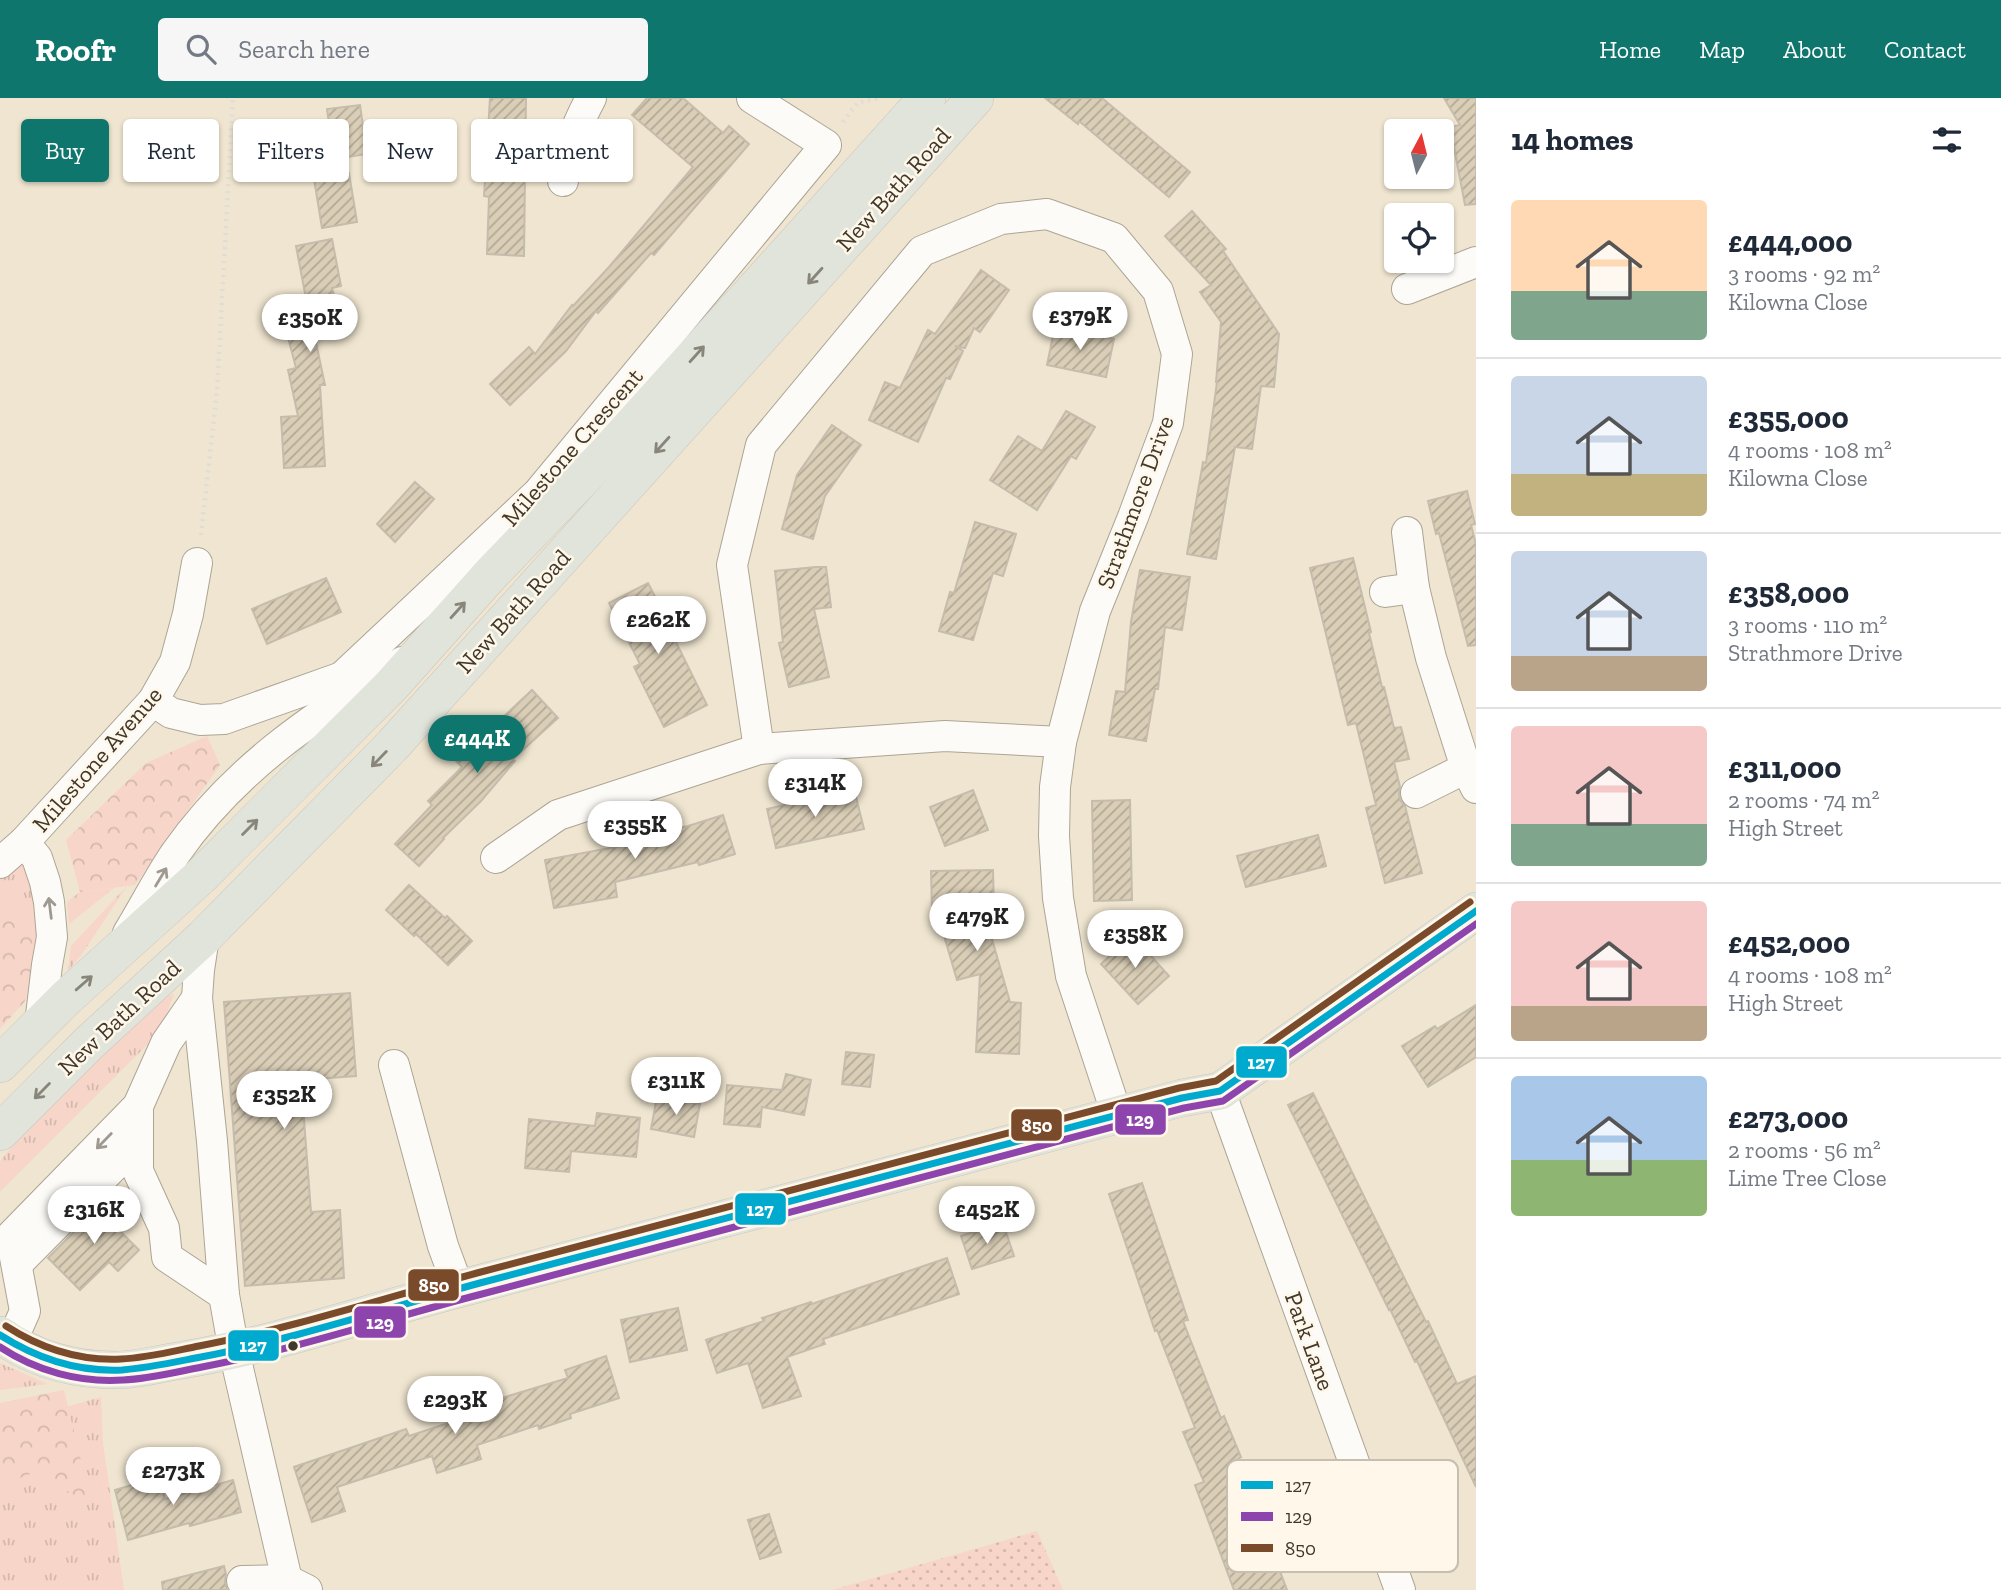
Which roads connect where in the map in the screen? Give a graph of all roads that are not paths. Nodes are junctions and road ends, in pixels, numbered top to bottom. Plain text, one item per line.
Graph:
1 (590, 98) edge
2 (752, 98) edge
3 (927, 98) edge
4 (975, 98) edge
5 (580, 119) edge
6 (1476, 262) edge
7 (1408, 289) dead end
8 (1407, 532) dead end
9 (197, 563) road end
10 (153, 701) junction
11 (1061, 742) junction
12 (759, 749) junction
13 (1471, 778) edge
14 (1416, 793) dead end
15 (24, 842) junction
16 (496, 858) dead end
17 (0, 863) edge
18 (1476, 911) edge
19 (204, 937) junction
20 (197, 998) junction
21 (40, 1024) junction
22 (0, 1064) edge
23 (394, 1065) dead end
24 (1220, 1091) junction
25 (138, 1106) junction
26 (1117, 1115) junction
27 (0, 1132) edge
28 (138, 1157) junction
29 (19, 1276) junction
30 (459, 1289) junction
31 (224, 1295) junction
32 (5, 1339) edge
33 (234, 1351) junction
34 (1353, 1460) edge
35 (1394, 1572) edge
36 (242, 1581) dead end
37 (297, 1585) edge
38 (1400, 1590) edge

1 - 5 street
2 - 10 street, Milestone Crescent
21 -> 3 main road, New Bath Road
4 -> 19 main road, New Bath Road
6 - 7 street
8 - 13 street
9 - 10 street, Milestone Avenue
10 - 15 street, Milestone Avenue
11 - 12 street
11 - 12 street, Strathmore Drive
11 - 26 street, Strathmore Drive
12 - 16 street
13 - 14 street
15 - 17 street, Milestone Avenue
21 -> 15 street
18 - 24 main road
19 - 20 street
19 -> 27 main road, New Bath Road
20 - 25 street
20 - 31 street
21 - 22 main road, New Bath Road
23 - 30 street
24 - 26 main road
24 - 34 street, Park Lane
25 - 28 street
25 -> 29 street
26 - 30 main road
28 - 29 street
28 - 31 street
29 - 32 street
30 - 33 main road
31 - 33 street
32 - 33 main road
33 - 37 street
35 - 38 street, Park Lane
36 - 37 street

